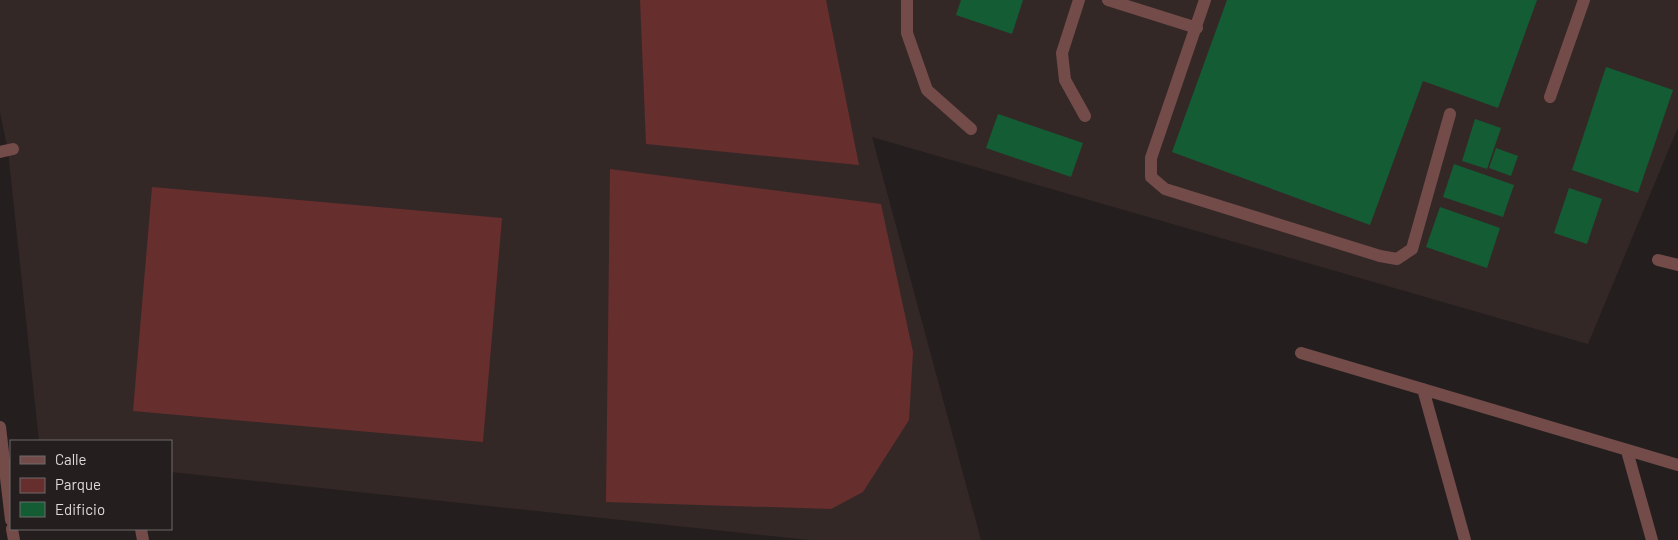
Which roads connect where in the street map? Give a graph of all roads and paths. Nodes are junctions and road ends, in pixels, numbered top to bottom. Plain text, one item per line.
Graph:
1 (907, 0) edge
2 (1079, 0) edge
3 (1108, 0) edge
4 (1206, 0) edge
5 (1584, 0) edge
6 (1197, 28) junction
7 (1550, 97) dead end
8 (1450, 114) dead end
9 (1085, 116) dead end
10 (971, 129) dead end
11 (1658, 260) dead end
12 (1678, 265) edge
13 (1301, 354) dead end
14 (1424, 389) junction
15 (0, 427) edge
16 (1627, 451) junction
17 (1678, 465) edge
18 (10, 512) edge
19 (1465, 540) edge
20 (1652, 540) edge

1 - 10 street
2 - 9 street
3 - 6 street
4 - 6 street
5 - 7 street
6 - 8 street
11 - 12 street
13 - 14 street
14 - 16 street
14 - 19 street
15 - 18 street
16 - 17 street
16 - 20 street

